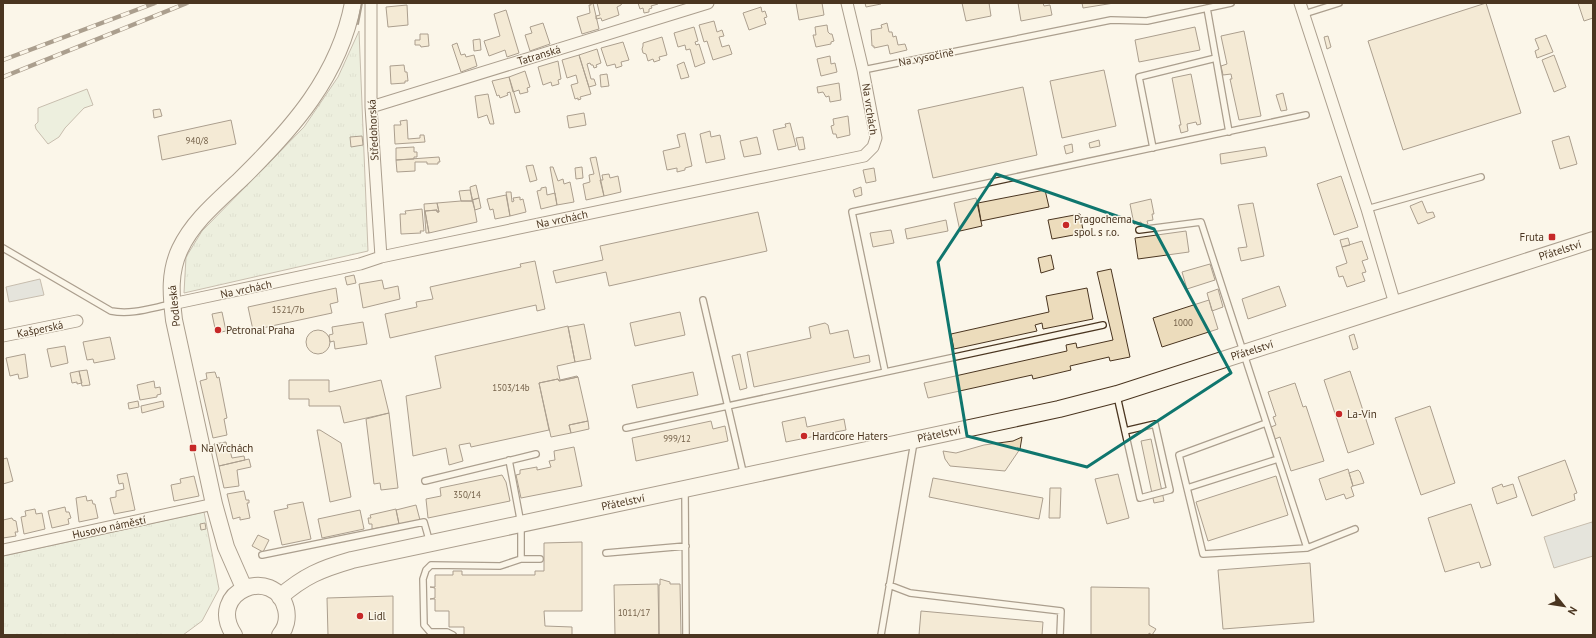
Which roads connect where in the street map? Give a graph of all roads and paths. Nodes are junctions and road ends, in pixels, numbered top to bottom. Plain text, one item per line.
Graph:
1 (353, 3) edge
2 (371, 3) edge
3 (708, 3) edge
4 (846, 3) edge
5 (1231, 3) edge
6 (1300, 3) edge
7 (1339, 3) edge
8 (1207, 8) junction
9 (1304, 14) junction
10 (1216, 58) junction
11 (863, 70) junction
12 (371, 107) junction
13 (1306, 115) dead end
14 (1229, 132) junction
15 (1153, 148) junction
16 (1481, 177) dead end
17 (1367, 210) junction
18 (1139, 230) dead end
19 (1593, 240) edge
20 (3, 248) edge
21 (381, 257) junction
22 (702, 300) dead end
23 (172, 304) junction
24 (1395, 304) junction
25 (77, 321) dead end
26 (1102, 325) dead end
27 (3, 336) edge
28 (1244, 353) junction
29 (885, 371) junction
30 (1117, 394) junction
31 (727, 406) junction
32 (1266, 422) junction
33 (626, 428) dead end
34 (1125, 431) junction
35 (914, 440) junction
36 (536, 454) dead end
37 (1278, 459) junction
38 (509, 460) junction
39 (744, 476) junction
40 (425, 481) dead end
41 (1187, 488) junction
42 (685, 489) junction
43 (214, 504) junction
44 (521, 524) junction
45 (1355, 529) dead end
46 (430, 544) junction
47 (686, 546) junction
48 (1307, 548) junction
49 (3, 550) edge
50 (606, 553) dead end
51 (262, 555) dead end
52 (521, 559) junction
53 (540, 559) dead end
54 (889, 584) junction
55 (244, 588) junction
56 (280, 597) junction
57 (434, 633) edge
58 (229, 634) edge
59 (280, 635) edge
60 (453, 635) edge
61 (686, 635) edge
62 (881, 635) edge
63 (1060, 635) edge

1 - 23 main road, Podleská
2 - 12 street, Středohorská
3 - 12 street, Tatranská
4 - 11 street
5 - 8 lane, Na vysočině
6 - 9 street
7 - 9 lane
8 - 10 lane
8 - 11 lane, Na vysočině
9 - 17 street
10 - 14 lane
10 - 15 lane
11 - 21 street, Na vrchách
12 - 21 street, Středohorská
13 - 14 lane
14 - 15 lane
15 - 29 lane
16 - 17 lane
17 - 24 street
18 - 28 lane
19 - 24 main road, Přátelství
20 - 23 lane
21 - 23 street, Na vrchách
22 - 31 lane
23 - 43 main road, Podleská
24 - 28 main road, Přátelství
25 - 27 street, Kašperská
26 - 29 lane
28 - 30 main road, Přátelství
28 - 32 lane
29 - 31 lane
30 - 34 lane
30 - 35 main road, Přátelství
31 - 33 lane
31 - 39 lane
32 - 37 lane
32 - 41 lane
34 - 34 lane
35 - 39 main road, Přátelství
35 - 54 lane
36 - 38 lane
37 - 41 lane
37 - 48 lane
38 - 40 lane
38 - 44 lane
39 - 42 main road, Přátelství
41 - 48 lane
42 - 44 main road, Přátelství
42 - 47 lane
43 - 49 street, Husovo náměstí
43 - 55 main road, Podleská
44 - 46 main road, Přátelství
44 - 52 lane
45 - 48 lane
46 - 51 lane
46 - 56 main road, Přátelství
47 - 50 lane
47 - 61 lane
52 - 53 lane
52 - 57 lane
54 - 62 lane
54 - 63 lane
55 - 56 main road
55 - 58 main road
56 - 59 main road
57 - 60 lane

